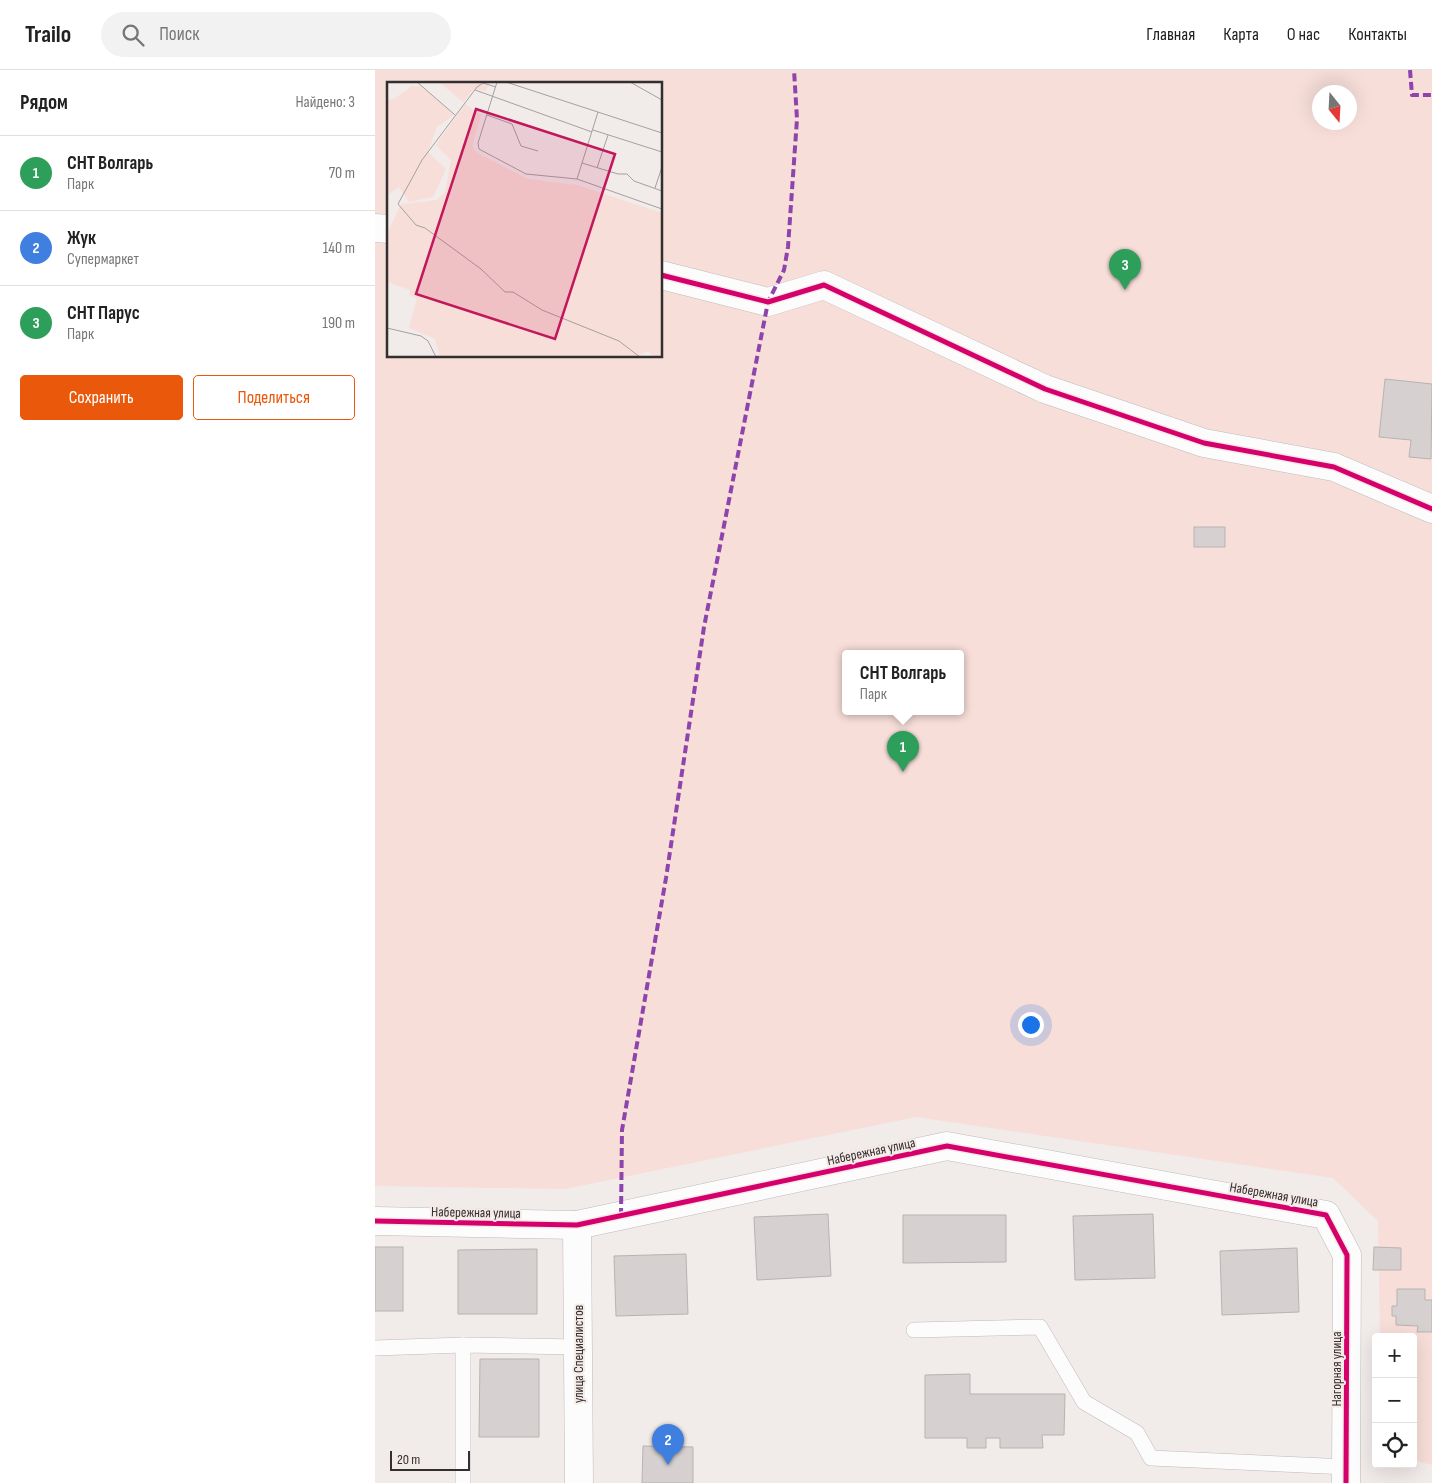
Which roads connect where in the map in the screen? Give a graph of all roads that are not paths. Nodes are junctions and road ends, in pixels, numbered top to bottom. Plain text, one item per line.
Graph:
1 (663, 276) edge
2 (1432, 509) edge
3 (375, 1221) edge
4 (577, 1225) junction
5 (1347, 1255) joint
6 (914, 1330) dead end
7 (463, 1345) junction
8 (578, 1347) junction
9 (375, 1348) edge
10 (1346, 1475) edge
11 (463, 1483) edge
12 (579, 1483) edge

1 - 2 street
3 - 4 street, Набережная улица
4 - 5 street, Набережная улица
4 - 8 street, улица Специалистов
5 - 10 street, Нагорная улица
6 - 10 lane
7 - 8 lane
7 - 9 lane
7 - 11 lane
8 - 12 street, улица Специалистов

